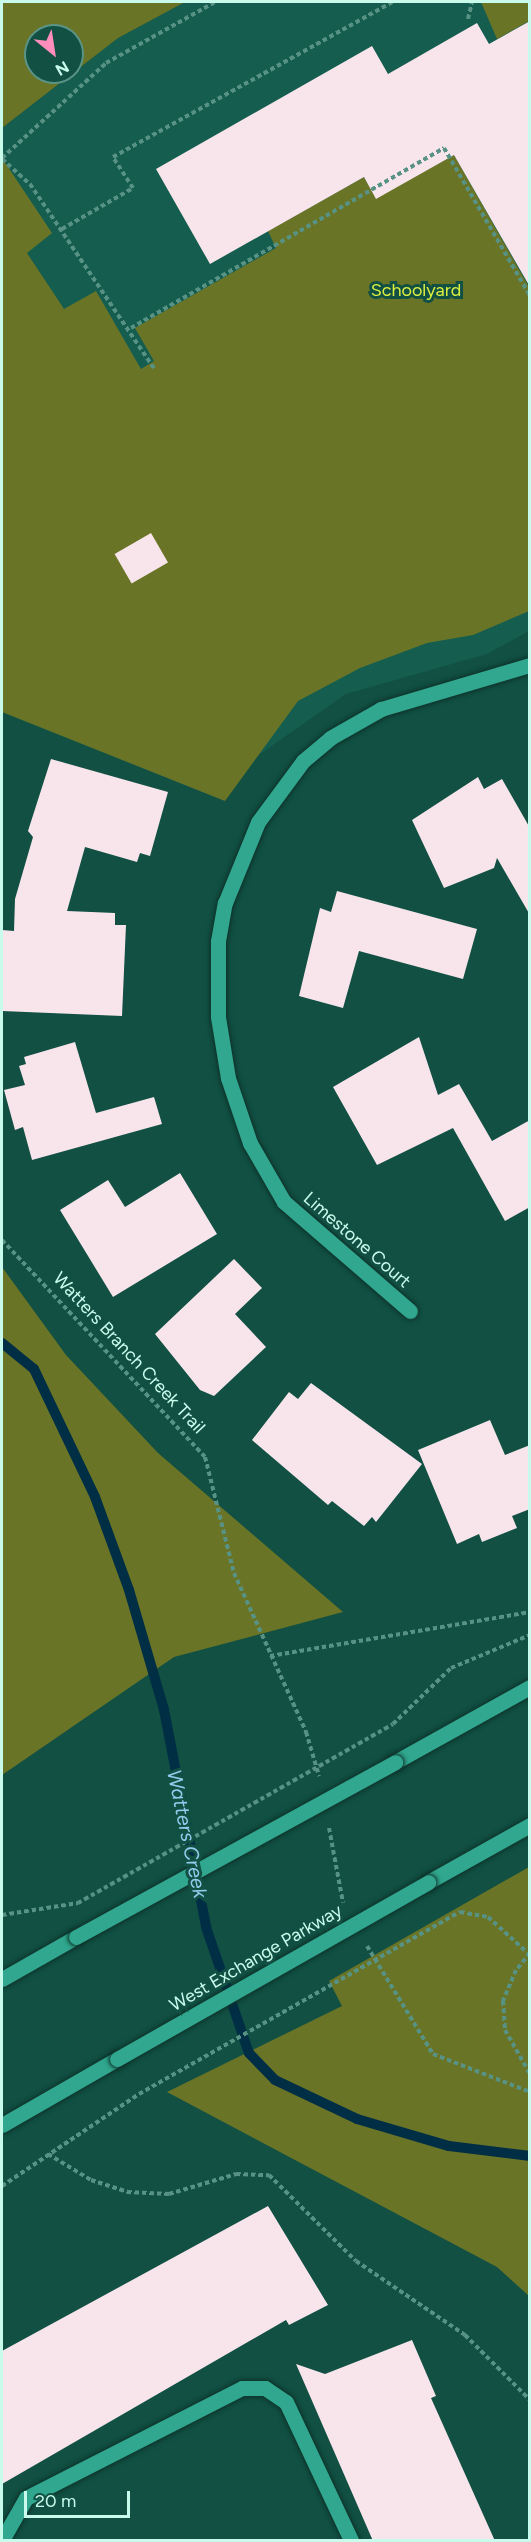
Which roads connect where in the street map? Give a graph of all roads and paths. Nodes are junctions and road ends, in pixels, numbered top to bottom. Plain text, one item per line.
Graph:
1 (215, 2) edge
2 (393, 2) edge
3 (472, 2) edge
4 (468, 19) dead end
5 (2, 159) edge
6 (62, 229) junction
7 (530, 296) edge
8 (131, 328) junction
9 (155, 370) dead end
10 (530, 665) edge
11 (2, 1240) edge
12 (410, 1311) dead end
13 (530, 1612) edge
14 (530, 1635) edge
15 (530, 1687) edge
16 (530, 1825) edge
17 (2, 1915) edge
18 (529, 1954) edge
19 (2, 1979) edge
20 (530, 2074) edge
21 (2, 2125) edge
22 (48, 2154) junction
23 (2, 2186) edge
24 (530, 2400) edge
25 (2, 2541) edge
26 (351, 2541) edge

1 - 5 path
2 - 6 path
3 - 4 path
5 - 6 path
6 - 8 path
7 - 8 path
8 - 9 path
10 - 12 main road, Limestone Court
11 - 13 path, Watters Branch Creek Trail
14 - 17 path, bridge
15 - 19 main road, bridge
16 - 21 main road, West Exchange Parkway, bridge
18 - 20 path
18 - 22 path, bridge
22 - 23 path
22 - 24 path
25 - 26 main road

